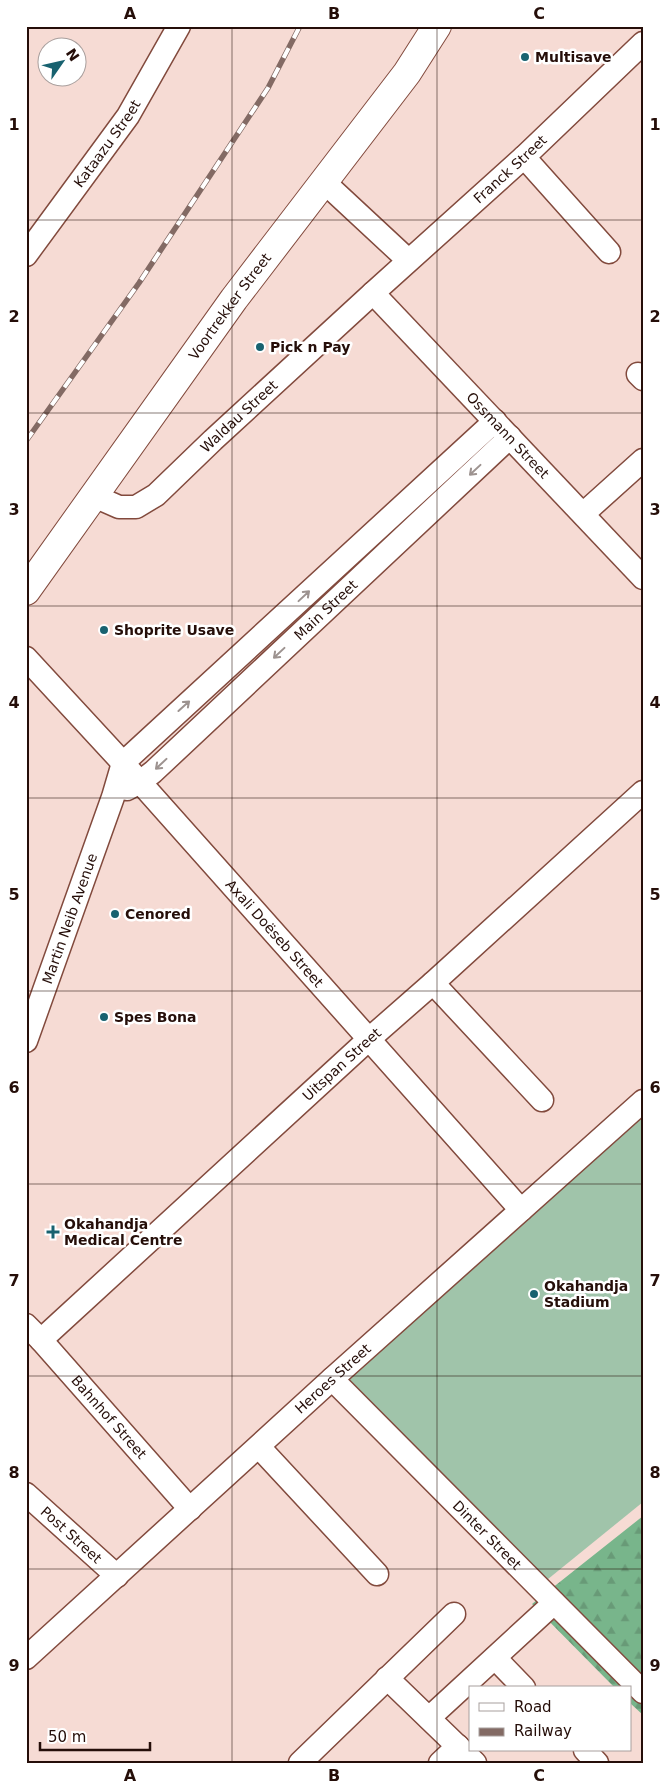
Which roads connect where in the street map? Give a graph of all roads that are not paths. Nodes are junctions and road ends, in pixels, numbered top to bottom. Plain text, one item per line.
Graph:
1 (179, 26) edge
2 (437, 26) edge
3 (643, 43) edge
4 (524, 157) junction
5 (323, 181) junction
6 (609, 252) dead end
7 (26, 255) edge
8 (408, 260) junction
9 (373, 292) junction
10 (503, 429) junction
11 (643, 460) edge
12 (94, 496) junction
13 (583, 514) junction
14 (643, 578) edge
15 (26, 591) edge
16 (26, 658) edge
17 (123, 763) junction
18 (140, 782) junction
19 (643, 792) edge
20 (113, 797) junction
21 (433, 983) junction
22 (368, 1040) junction
23 (26, 1041) edge
24 (542, 1100) dead end
25 (643, 1101) edge
26 (521, 1210) junction
27 (34, 1332) edge
28 (332, 1379) junction
29 (259, 1446) junction
30 (26, 1494) edge
31 (190, 1509) junction
32 (377, 1574) dead end
33 (117, 1576) junction
34 (554, 1604) junction
35 (454, 1614) dead end
36 (26, 1658) edge
37 (494, 1658) junction
38 (387, 1678) junction
39 (522, 1686) edge
40 (643, 1692) edge
41 (429, 1718) junction
42 (458, 1746) junction
43 (587, 1752) edge
44 (300, 1763) edge
45 (440, 1763) edge
46 (474, 1763) edge
47 (597, 1763) edge

1 - 7 street, Kataazu Street
2 - 5 main road, Voortrekker Street
3 - 4 street, Franck Street
4 - 6 street
4 - 8 street, Franck Street
5 - 8 street
5 - 12 main road, Voortrekker Street
8 - 9 street, Franck Street
9 - 10 street, Ossmann Street
9 - 12 street, Waldau Street
10 - 13 street, Ossmann Street
17 -> 10 street, Main Street
10 -> 18 street, Main Street
11 - 13 street
12 - 15 main road, Voortrekker Street
13 - 14 street, Ossmann Street
16 - 17 street, Axali Doëseb Street
17 - 18 street, Axali Doëseb Street
17 - 20 street, Martin Neib Avenue
18 - 20 street
18 - 22 street, Axali Doëseb Street
19 - 21 street, Uitspan Street
20 - 23 street, Martin Neib Avenue
21 - 22 street, Uitspan Street
21 - 24 street
22 - 26 street, Axali Doëseb Street
22 - 27 street, Uitspan Street
25 - 26 street, Heroes Street
26 - 28 street, Heroes Street
27 - 31 street, Bahnhof Street
28 - 29 street, Heroes Street
28 - 34 street, Dinter Street
29 - 31 street, Heroes Street
29 - 32 street
30 - 33 street, Post Street
31 - 33 street, Heroes Street
33 - 36 street, Heroes Street
34 - 37 street
34 - 40 street, Dinter Street
35 - 38 street
37 - 39 street
37 - 41 street
38 - 41 street
38 - 44 street
41 - 42 street
42 - 45 street
42 - 46 street
43 - 47 street

